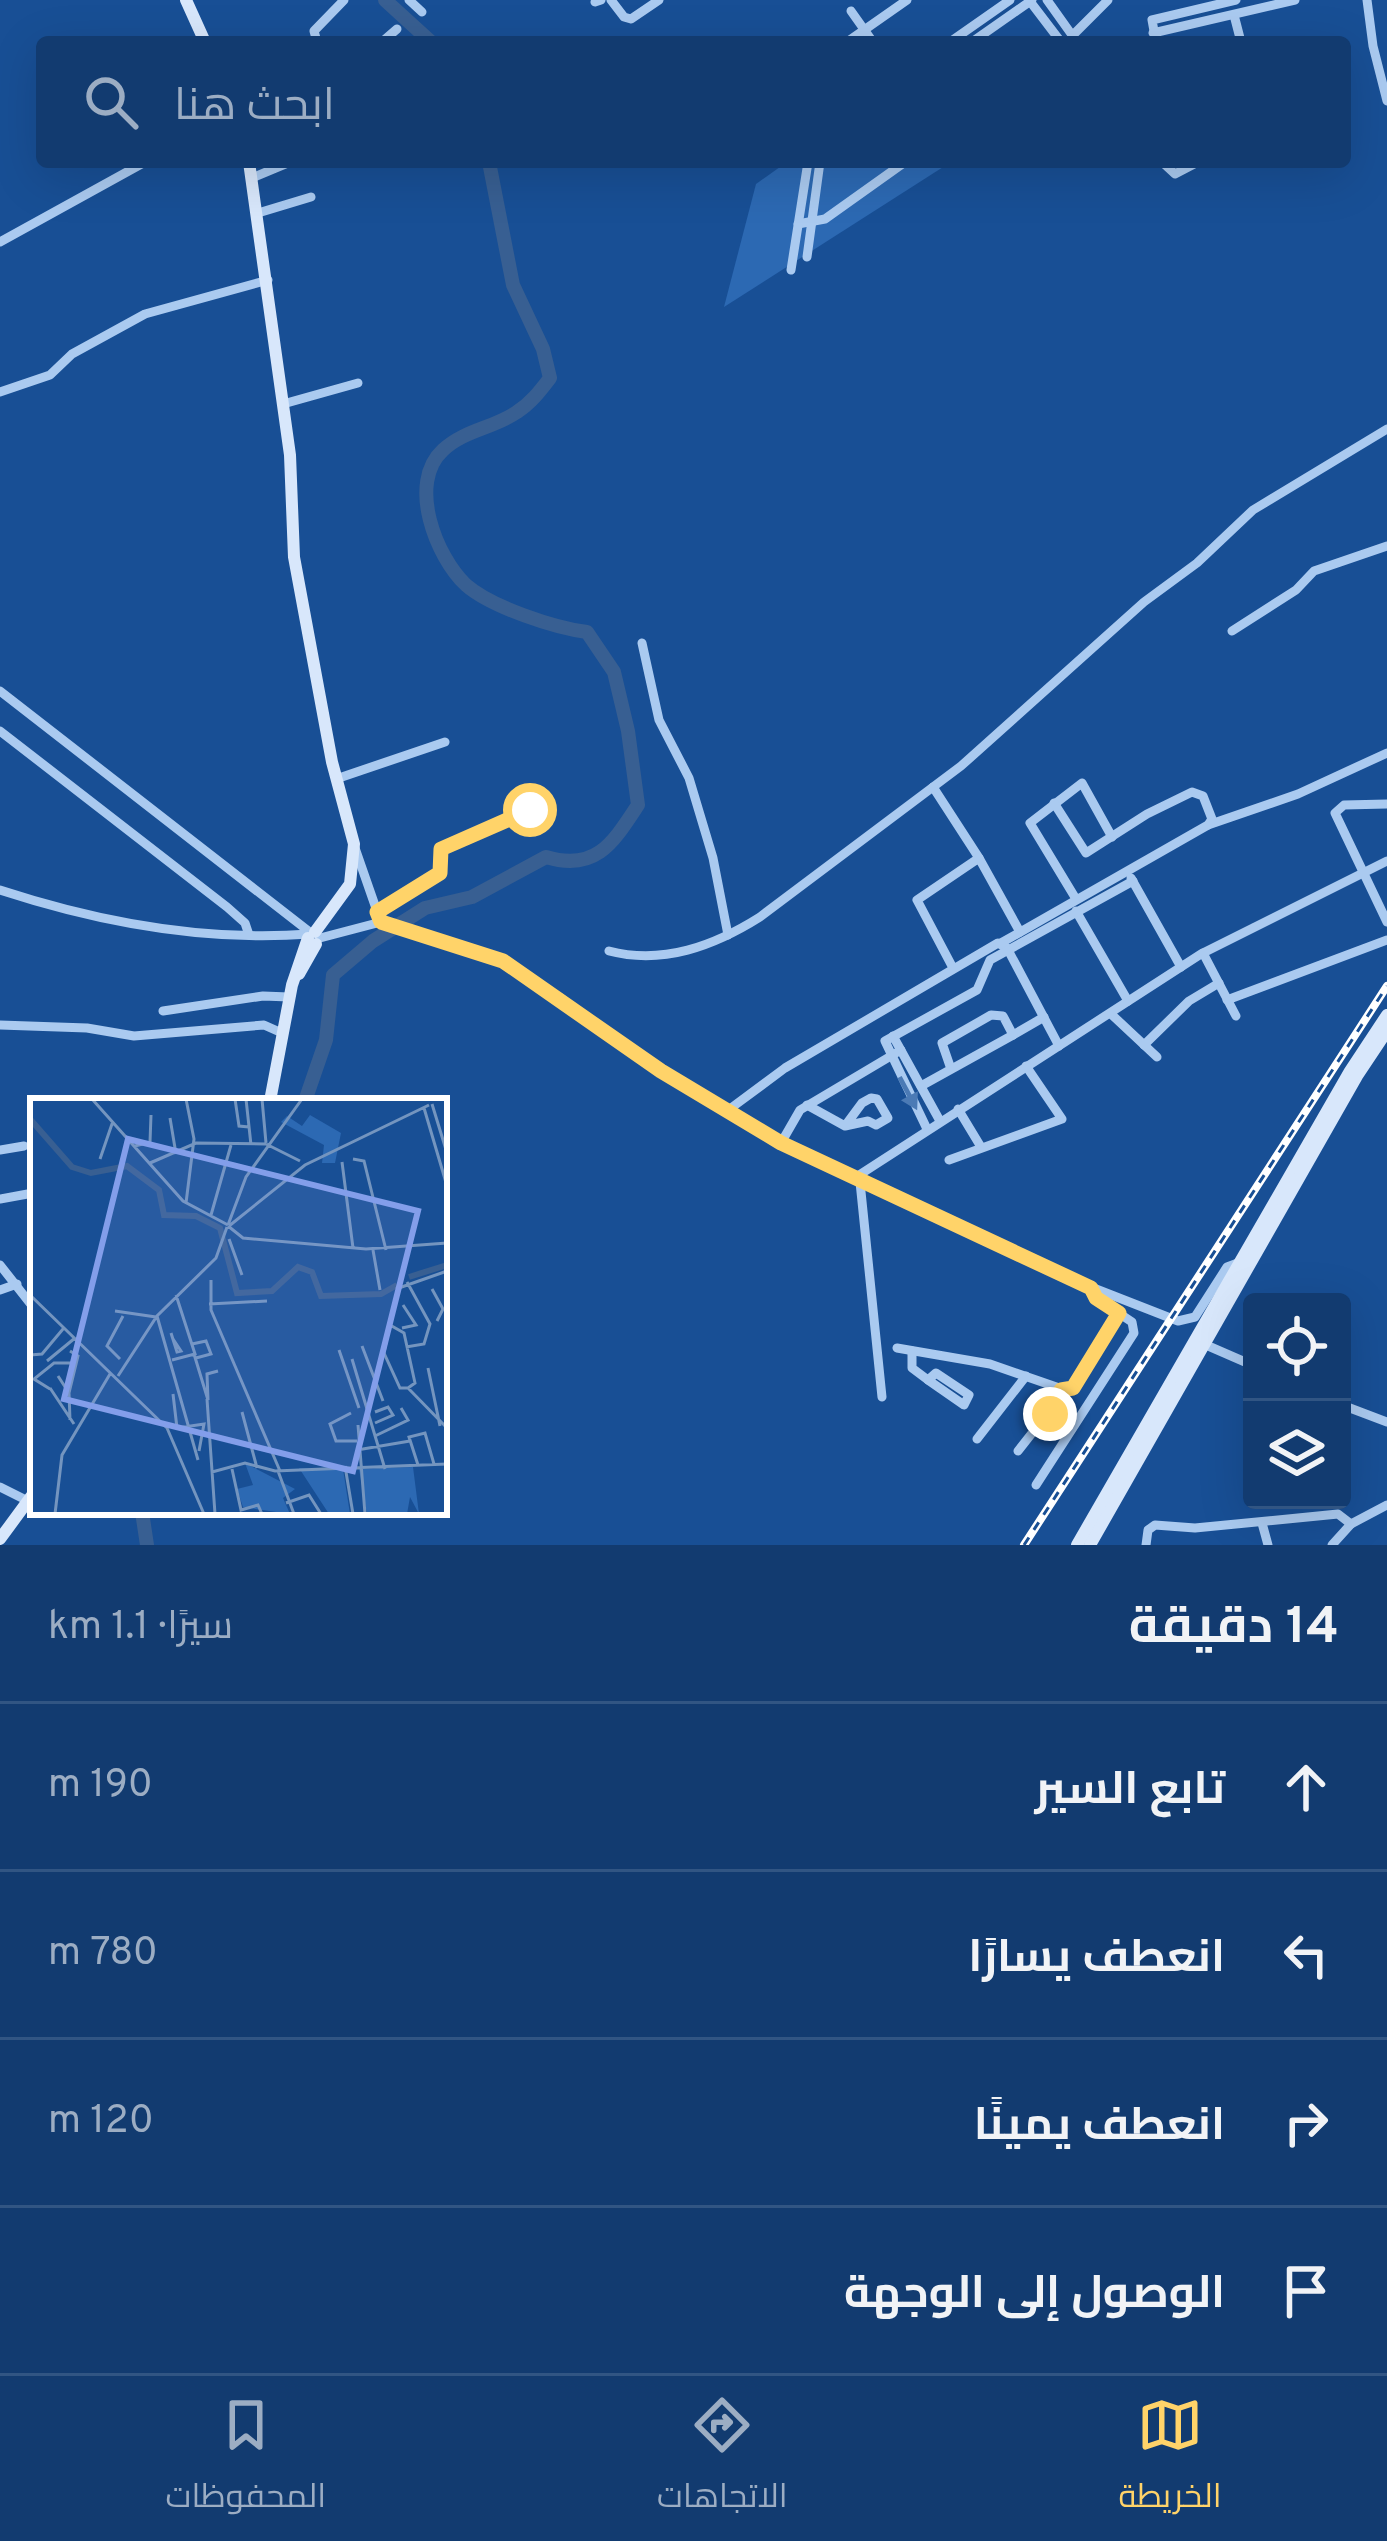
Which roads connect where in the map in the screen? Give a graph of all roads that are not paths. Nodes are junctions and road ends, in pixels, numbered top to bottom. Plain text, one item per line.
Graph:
1 (187, 0) edge
2 (344, 0) edge
3 (409, 0) edge
4 (611, 0) edge
5 (659, 0) edge
6 (907, 0) edge
7 (1010, 0) edge
8 (1030, 0) edge
9 (1047, 0) edge
10 (1108, 0) edge
11 (1236, 0) edge
12 (1295, 0) edge
13 (1367, 0) edge
14 (1216, 2) edge
15 (1275, 2) edge
16 (851, 11) dead end
17 (422, 12) dead end
18 (1234, 15) junction
19 (1220, 17) junction
20 (397, 29) dead end
21 (865, 30) junction
22 (1159, 30) edge
23 (202, 36) edge
24 (315, 36) edge
25 (389, 36) edge
26 (856, 36) edge
27 (869, 36) edge
28 (959, 36) edge
29 (980, 36) edge
30 (1056, 36) edge
31 (1073, 36) edge
32 (1078, 36) edge
33 (1239, 36) edge
34 (1387, 40) edge
35 (1373, 46) junction
36 (1387, 101) edge
37 (134, 168) edge
38 (250, 168) edge
39 (276, 168) edge
40 (807, 168) edge
41 (819, 168) edge
42 (897, 168) edge
43 (252, 178) junction
44 (311, 197) dead end
45 (258, 213) junction
46 (798, 224) junction
47 (812, 224) junction
48 (796, 239) junction
49 (809, 241) junction
50 (0, 242) edge
51 (807, 257) dead end
52 (791, 269) dead end
53 (268, 280) junction
54 (0, 377) edge
55 (358, 383) dead end
56 (3, 391) edge
57 (283, 404) junction
58 (1387, 429) edge
59 (1387, 546) edge
60 (1232, 631) dead end
61 (642, 644) dead end
62 (0, 692) edge
63 (0, 731) edge
64 (445, 742) dead end
65 (1387, 753) edge
66 (336, 779) junction
67 (933, 787) junction
68 (1054, 802) junction
69 (1387, 804) edge
70 (542, 805) dead end
71 (1208, 825) junction
72 (1112, 836) junction
73 (354, 844) junction
74 (979, 858) junction
75 (1387, 861) edge
76 (1127, 870) junction
77 (1363, 873) junction
78 (1133, 881) junction
79 (0, 890) edge
80 (1076, 905) junction
81 (379, 917) junction
82 (1387, 922) edge
83 (1026, 932) junction
84 (248, 935) junction
85 (728, 935) junction
86 (313, 937) junction
87 (1387, 940) edge
88 (1004, 945) junction
89 (609, 951) dead end
90 (1203, 953) junction
91 (1181, 967) junction
92 (952, 968) junction
93 (1219, 983) junction
94 (291, 991) junction
95 (1227, 1000) junction
96 (1128, 1001) junction
97 (163, 1011) dead end
98 (1111, 1014) junction
99 (1387, 1015) edge
100 (1236, 1016) dead end
101 (1044, 1017) junction
102 (0, 1024) edge
103 (1387, 1031) edge
104 (282, 1033) junction
105 (1012, 1035) junction
106 (893, 1036) junction
107 (1144, 1045) junction
108 (1059, 1046) junction
109 (901, 1050) junction
110 (890, 1057) junction
111 (1157, 1058) dead end
112 (1027, 1066) junction
113 (951, 1069) junction
114 (921, 1086) junction
115 (271, 1098) edge
116 (807, 1105) junction
117 (958, 1109) junction
118 (727, 1111) junction
119 (940, 1120) junction
120 (845, 1126) junction
121 (927, 1129) junction
122 (781, 1143) junction
123 (24, 1146) dead end
124 (981, 1147) junction
125 (0, 1150) edge
126 (949, 1160) dead end
127 (857, 1180) junction
128 (30, 1194) edge
129 (0, 1199) edge
130 (1243, 1262) junction
131 (0, 1265) edge
132 (17, 1284) junction
133 (1091, 1288) junction
134 (0, 1290) edge
135 (30, 1303) edge
136 (1119, 1313) junction
137 (1206, 1345) junction
138 (897, 1348) dead end
139 (912, 1351) junction
140 (1243, 1361) edge
141 (1026, 1376) junction
142 (928, 1380) dead end
143 (1061, 1390) junction
144 (882, 1397) dead end
145 (1351, 1408) edge
146 (1387, 1422) edge
147 (977, 1439) dead end
148 (1018, 1451) dead end
149 (1036, 1485) dead end
150 (0, 1487) edge
151 (30, 1497) edge
152 (1387, 1505) edge
153 (1262, 1523) junction
154 (1351, 1523) junction
155 (1195, 1528) junction
156 (0, 1539) edge
157 (1077, 1545) edge
158 (1090, 1545) edge
159 (1146, 1545) edge
160 (1198, 1545) edge
161 (1268, 1545) edge
162 (1332, 1545) edge

1 - 23 street
2 - 24 street
3 - 17 street
4 - 5 street
6 - 21 street
7 - 28 street
8 - 29 street
8 - 30 street
9 - 31 street
10 - 32 street
11 - 14 street
12 - 15 street
13 - 35 street
14 - 19 street
14 - 22 street
15 - 18 street
16 - 21 street
18 - 19 street
18 - 33 street
19 - 22 street
20 - 25 street
21 - 26 street
21 - 27 street
34 - 35 street
35 - 36 street
37 - 50 street
38 - 43 street
39 - 43 street
40 - 46 street
41 - 47 street
42 - 47 street
43 - 45 street
44 - 45 street
45 - 53 street
46 - 47 street
46 - 48 street
47 - 49 street
48 - 49 street
48 - 52 street
49 - 51 street
53 - 56 street
53 - 57 street
54 - 56 street
55 - 57 street
57 - 66 street
58 - 67 street
59 - 60 street
61 - 85 street
62 - 86 street
63 - 84 street
64 - 66 street
65 - 71 street
66 - 73 street
67 - 74 street
67 - 85 street
68 - 72 street
68 - 72 street
68 - 80 street
69 - 77 street
70 - 81 street
71 - 72 street
71 - 76 street
73 - 81 street
73 - 86 street
74 - 83 street
74 - 92 street
75 - 77 street
76 - 78 street
76 - 80 street
77 - 82 street
77 - 90 street
78 - 80 street
78 - 91 street
79 - 84 street
80 - 83 street
80 - 96 street
81 - 86 street
81 - 118 street
83 - 88 street
84 - 86 street
85 - 89 street
86 - 94 street
87 - 95 street
88 - 92 street
88 - 101 street
88 - 106 street
90 - 91 street
90 - 93 street
91 - 96 street
92 - 118 street
93 - 95 street
93 - 107 street
94 - 97 street
94 - 104 street
95 - 100 street
96 - 98 street
98 - 107 street
98 - 108 street
99 - 130 street
101 - 105 street
101 - 108 street
102 - 104 street
103 - 137 street
104 - 115 street
105 - 113 street
105 - 113 street
106 - 109 street
106 - 110 street
107 - 111 street
108 - 112 street
109 - 110 street
109 - 114 street
110 - 116 street
110 -> 121 street
112 - 117 street
112 - 124 street
113 - 114 street
114 - 119 street
116 - 120 street
116 - 122 street
117 - 119 street
117 - 124 street
118 - 122 street
119 - 121 street
120 - 120 street
121 - 127 street
122 - 127 street
123 - 125 street
124 - 126 street
127 - 133 street
127 - 144 street
128 - 129 street
130 - 133 street
130 - 157 street
131 - 132 street
132 - 134 street
132 - 135 street
133 - 136 street
136 - 143 street
136 - 149 street
137 - 140 street
137 - 158 street
138 - 139 street
139 - 141 street
139 - 142 street
141 - 143 street
141 - 147 street
143 - 148 street
145 - 146 street
150 - 151 street
151 - 156 street
152 - 154 street
153 - 154 street
153 - 155 street
153 - 161 street
154 - 162 street
155 - 159 street
155 - 160 street

